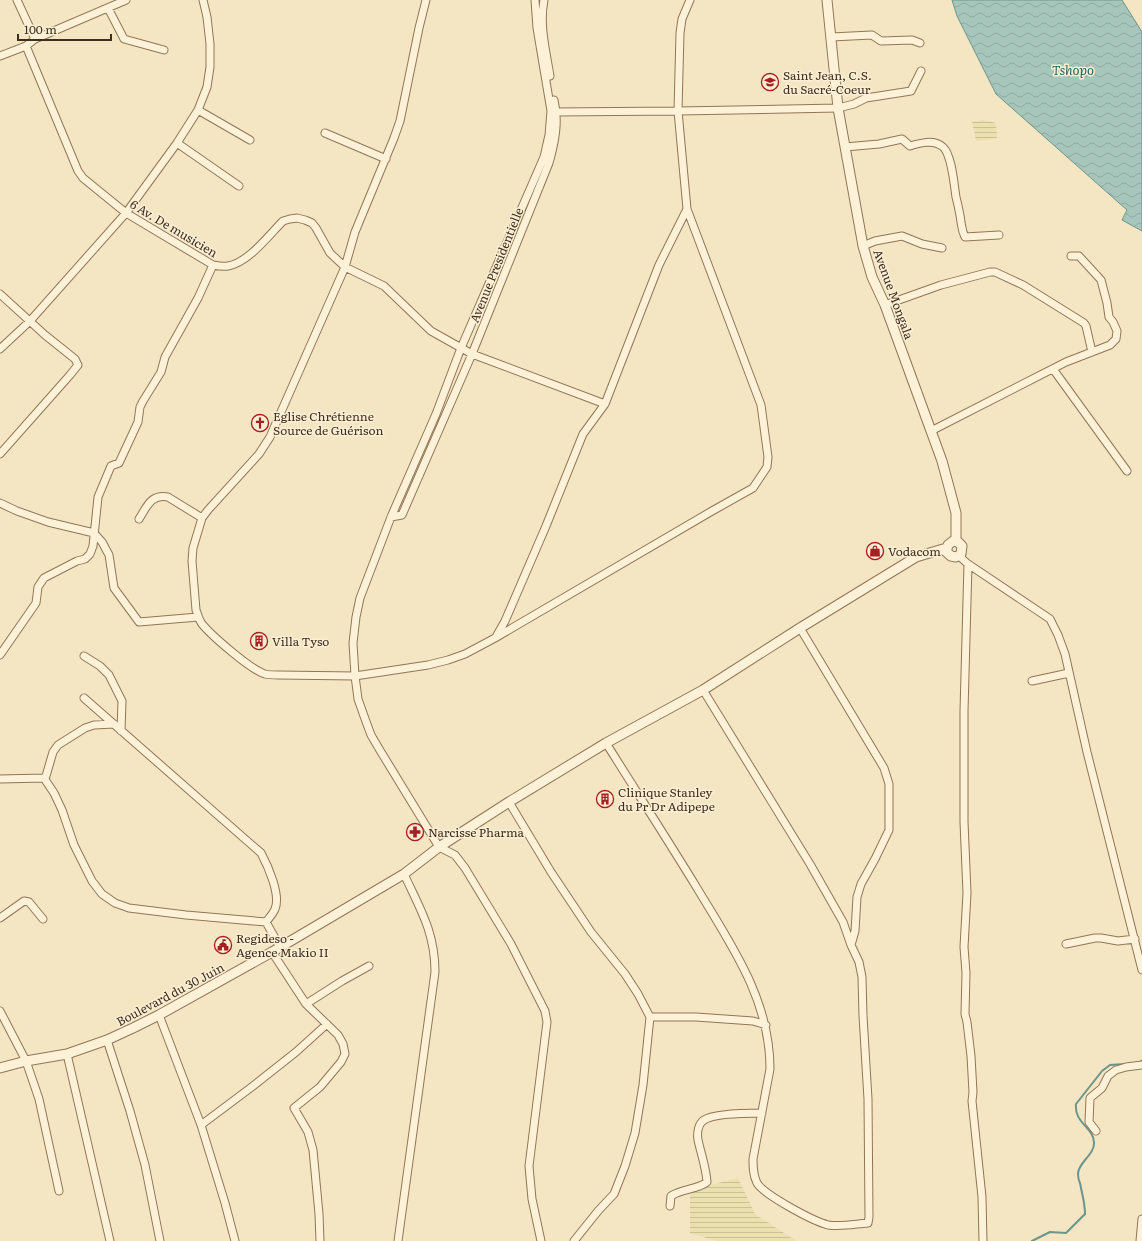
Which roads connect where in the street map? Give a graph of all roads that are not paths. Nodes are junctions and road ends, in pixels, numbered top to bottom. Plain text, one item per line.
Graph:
1 (17, 0) edge
2 (126, 0) edge
3 (203, 0) edge
4 (426, 0) edge
5 (535, 0) edge
6 (544, 0) edge
7 (690, 0) edge
8 (827, 0) edge
9 (108, 8) junction
10 (540, 27) junction
11 (831, 38) junction
12 (35, 39) junction
13 (920, 43) dead end
14 (26, 46) junction
15 (164, 50) dead end
16 (0, 56) edge
17 (921, 71) dead end
18 (838, 108) junction
19 (198, 110) junction
20 (678, 111) junction
21 (554, 112) junction
22 (325, 133) dead end
23 (250, 140) dead end
24 (178, 143) junction
25 (845, 147) junction
26 (386, 158) junction
27 (239, 186) dead end
28 (687, 209) junction
29 (126, 213) junction
30 (1000, 235) dead end
31 (863, 246) junction
32 (942, 248) dead end
33 (1071, 256) dead end
34 (213, 265) junction
35 (345, 267) junction
36 (0, 294) edge
37 (885, 305) junction
38 (30, 321) junction
39 (461, 348) junction
40 (0, 349) edge
41 (1092, 352) junction
42 (472, 354) junction
43 (1053, 369) junction
44 (604, 404) junction
45 (436, 414) junction
46 (444, 420) junction
47 (931, 431) junction
48 (0, 454) edge
49 (1127, 471) dead end
50 (0, 503) edge
51 (390, 517) junction
52 (202, 518) junction
53 (139, 519) dead end
54 (94, 533) junction
55 (956, 541) junction
56 (943, 548) junction
57 (959, 556) junction
58 (968, 564) junction
59 (198, 617) junction
60 (800, 628) junction
61 (495, 638) junction
62 (0, 655) edge
63 (84, 656) dead end
64 (1069, 673) junction
65 (355, 676) junction
66 (1032, 681) dead end
67 (704, 690) junction
68 (84, 698) dead end
69 (114, 724) junction
70 (121, 731) junction
71 (606, 743) junction
72 (44, 778) junction
73 (0, 779) edge
74 (509, 802) junction
75 (439, 847) junction
76 (404, 874) junction
77 (0, 918) edge
78 (43, 919) dead end
79 (266, 922) junction
80 (1135, 939) junction
81 (1066, 944) dead end
82 (851, 945) junction
83 (276, 949) junction
84 (369, 966) dead end
85 (1142, 970) edge
86 (306, 1004) junction
87 (0, 1011) edge
88 (159, 1015) junction
89 (650, 1017) junction
90 (327, 1024) junction
91 (766, 1025) junction
92 (107, 1040) junction
93 (67, 1054) junction
94 (26, 1061) junction
95 (1142, 1065) edge
96 (0, 1068) edge
97 (762, 1113) junction
98 (201, 1125) junction
99 (1096, 1131) dead end
100 (59, 1191) dead end
101 (670, 1206) dead end
102 (1142, 1219) edge
103 (110, 1241) edge
104 (160, 1241) edge
105 (235, 1241) edge
106 (320, 1241) edge
107 (398, 1241) edge
108 (541, 1241) edge
109 (574, 1241) edge
110 (983, 1241) edge
111 (1140, 1241) edge

1 - 12 street
2 - 9 street
3 - 19 street
4 - 26 street
5 - 10 street, Avenue Presidentielle
6 - 10 street, Avenue Presidentielle
7 - 20 street
8 - 11 street, Avenue Mongala
9 - 12 street
9 - 15 street
10 - 21 street, Avenue Presidentielle
11 - 13 street
11 - 18 street, Avenue Mongala
12 - 14 street
14 - 16 street
14 - 29 street, 6 Av. De musicien
17 - 18 street
18 - 20 street
18 - 25 street, Avenue Mongala
19 - 23 street
19 - 24 street
20 - 21 street
20 - 28 street
21 - 39 street, Avenue Presidentielle
21 - 42 street, Avenue Presidentielle
22 - 26 street
24 - 27 street
24 - 29 street
25 - 30 street
25 - 31 street, Avenue Mongala
26 - 35 street
28 - 44 street
28 - 61 street
29 - 34 street, 6 Av. De musicien
29 - 38 street
31 - 32 street
31 - 37 street, Avenue Mongala
33 - 41 street
34 - 35 street, 6 Av. De musicien
34 - 54 street
35 - 39 street, 6 Av. De musicien
35 - 52 street
36 - 38 street
37 - 41 street
37 - 47 street, Avenue Mongala
38 - 40 street
38 - 48 street
39 - 42 street, 6 Av. De musicien
39 - 45 street, Avenue Presidentielle
41 - 43 street
42 - 44 street, 6 Av. De musicien
42 - 46 street, Avenue Presidentielle
43 - 47 street
43 - 49 street
44 - 61 street
45 - 46 street
45 - 51 street, Avenue Presidentielle
46 - 51 street, Avenue Presidentielle
47 - 55 street, Avenue Mongala
50 - 54 street
51 - 65 street, Avenue Presidentielle
52 - 53 street
52 - 59 street
54 - 59 street
54 - 62 street
55 - 56 street, Boulevard du 30 Juin
55 - 57 street, Avenue Mongala
56 - 57 street
56 - 60 street, Boulevard du 30 Juin
57 - 58 street
58 - 64 street
58 - 110 street
59 - 65 street
60 - 67 street, Boulevard du 30 Juin
60 - 82 street
61 - 65 street
63 - 70 street
64 - 66 street
64 - 80 street
65 - 75 street, Avenue Presidentielle
67 - 71 street, Boulevard du 30 Juin
67 - 82 street
68 - 69 street
69 - 70 street
69 - 72 street
70 - 79 street
71 - 74 street, Boulevard du 30 Juin
71 - 91 street
72 - 73 street
72 - 79 street
74 - 75 street, Boulevard du 30 Juin
74 - 89 street
75 - 76 street, Boulevard du 30 Juin
75 - 108 street
76 - 83 street, Boulevard du 30 Juin
76 - 107 street
77 - 78 street
79 - 83 street
80 - 81 street
80 - 85 street
82 - 97 street
83 - 86 street
83 - 88 street, Boulevard du 30 Juin
84 - 86 street
86 - 90 street
87 - 94 street
88 - 92 street, Boulevard du 30 Juin
88 - 98 street
89 - 91 street
89 - 109 street
90 - 98 street
90 - 106 street
91 - 97 street
92 - 93 street, Boulevard du 30 Juin
92 - 104 street
93 - 94 street, Boulevard du 30 Juin
93 - 103 street
94 - 96 street, Boulevard du 30 Juin
94 - 100 street
95 - 99 street
97 - 101 street
98 - 105 street
102 - 111 street

